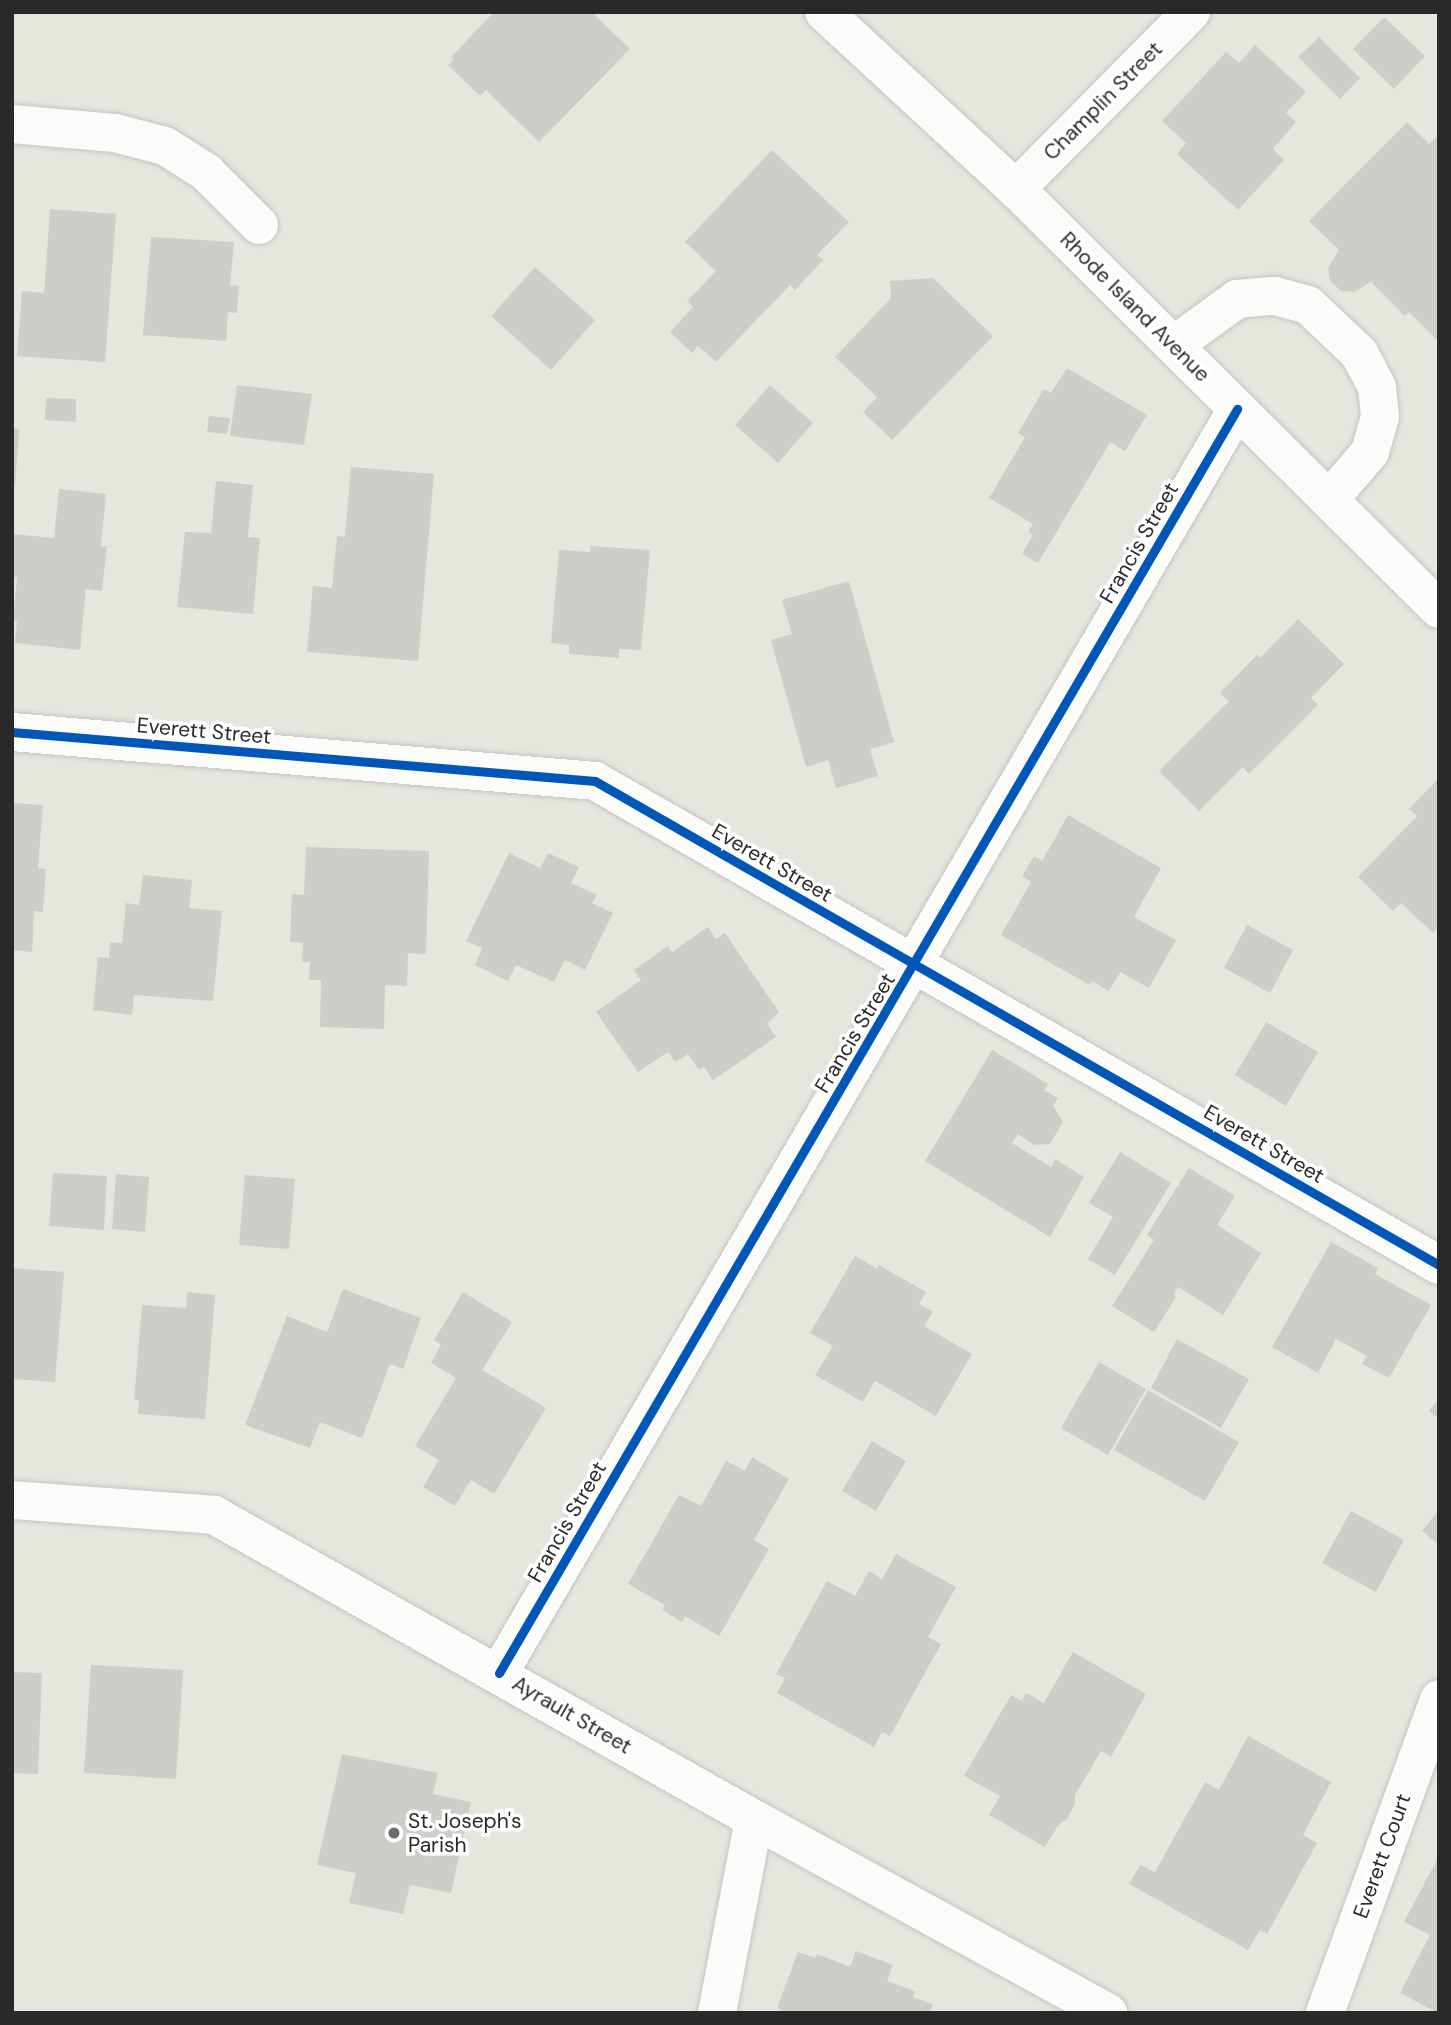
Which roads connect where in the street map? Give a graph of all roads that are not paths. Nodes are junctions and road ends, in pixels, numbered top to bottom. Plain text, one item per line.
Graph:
1 (824, 12) edge
2 (1191, 12) edge
3 (12, 124) edge
4 (1016, 189) junction
5 (259, 225) dead end
6 (1174, 345) junction
7 (1237, 409) junction
8 (1329, 500) junction
9 (1439, 609) edge
10 (12, 732) edge
11 (916, 964) junction
12 (1439, 1265) edge
13 (12, 1500) edge
14 (499, 1673) junction
15 (1439, 1699) edge
16 (754, 1819) junction
17 (717, 2013) edge
18 (1108, 2013) edge
19 (1325, 2013) edge

1 - 4 street, Rhode Island Avenue
2 - 4 street, Champlin Street
3 - 5 street
4 - 6 street, Rhode Island Avenue
6 - 7 street, Rhode Island Avenue
6 - 8 street
7 - 8 street, Rhode Island Avenue
7 - 11 street, Francis Street
8 - 9 street, Rhode Island Avenue
10 - 11 street, Everett Street
11 - 12 street, Everett Street
11 - 14 street, Francis Street
13 - 14 street, Ayrault Street
14 - 16 street, Ayrault Street
15 - 19 street, Everett Court
16 - 17 street
16 - 18 street, Ayrault Street

